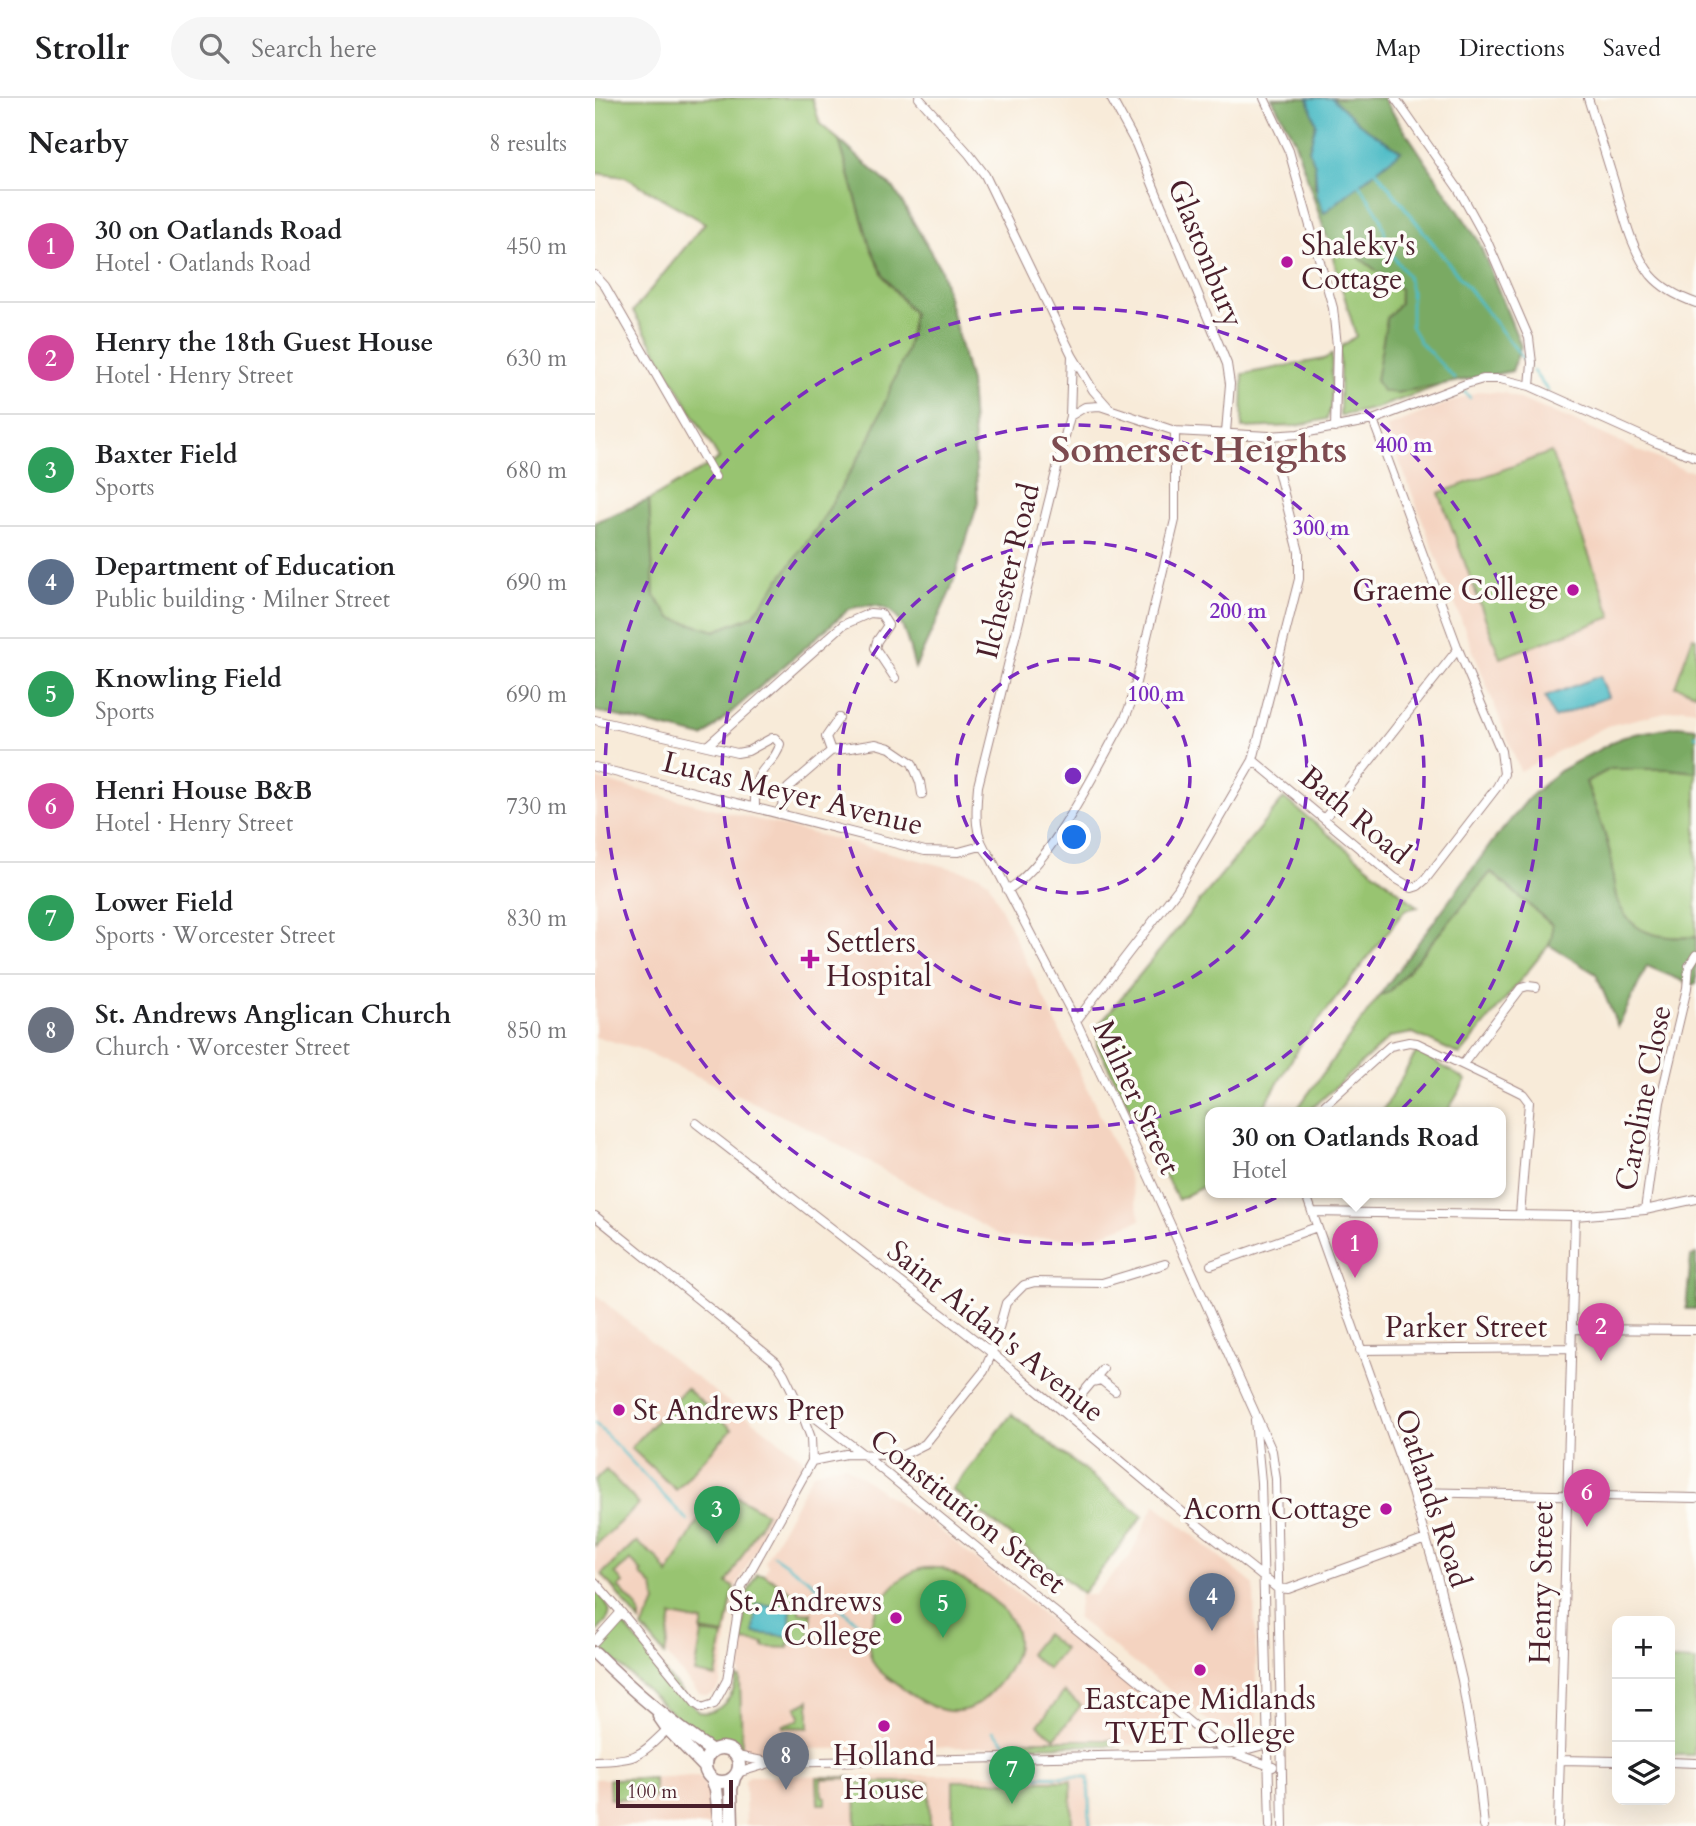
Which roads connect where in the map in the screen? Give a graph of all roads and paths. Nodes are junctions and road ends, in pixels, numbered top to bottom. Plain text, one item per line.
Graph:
1 (919, 98) edge
2 (1111, 98) edge
3 (1264, 98) edge
4 (1395, 98) edge
5 (1588, 98) edge
6 (595, 275) edge
7 (1696, 303) edge
8 (1072, 355) junction
9 (1530, 386) junction
10 (1108, 407) junction
11 (1070, 416) junction
12 (1373, 420) junction
13 (1335, 428) junction
14 (1175, 431) junction
15 (1226, 432) junction
16 (1269, 436) junction
17 (1696, 457) edge
18 (715, 477) dead end
19 (1458, 649) junction
20 (895, 678) dead end
21 (839, 718) dead end
22 (595, 720) edge
23 (707, 746) junction
24 (831, 751) junction
25 (1253, 761) junction
26 (595, 767) edge
27 (922, 794) dead end
28 (755, 807) junction
29 (779, 814) junction
30 (1324, 819) junction
31 (981, 846) junction
32 (1007, 890) junction
33 (1696, 955) edge
34 (1536, 987) dead end
35 (1076, 1021) junction
36 (1463, 1064) junction
37 (1323, 1107) edge
38 (696, 1123) dead end
39 (1307, 1198) edge
40 (1696, 1199) edge
41 (1645, 1210) junction
42 (1312, 1212) junction
43 (1520, 1214) junction
44 (595, 1216) edge
45 (1575, 1216) junction
46 (1317, 1227) junction
47 (1165, 1264) dead end
48 (1211, 1265) dead end
49 (1572, 1329) junction
50 (1696, 1330) edge
51 (1572, 1349) junction
52 (1360, 1350) junction
53 (992, 1353) junction
54 (1103, 1369) dead end
55 (1092, 1382) junction
56 (1115, 1391) dead end
57 (799, 1405) junction
58 (1065, 1414) junction
59 (1254, 1414) junction
60 (864, 1455) junction
61 (812, 1461) junction
62 (1412, 1492) junction
63 (1566, 1494) junction
64 (1696, 1498) edge
65 (1426, 1539) junction
66 (1263, 1579) junction
67 (595, 1582) edge
68 (1276, 1588) junction
69 (621, 1612) junction
70 (595, 1641) edge
71 (595, 1653) edge
72 (671, 1726) junction
73 (1280, 1743) junction
74 (1268, 1744) junction
75 (712, 1751) junction
76 (1230, 1753) junction
77 (737, 1756) junction
78 (1560, 1760) junction
79 (595, 1761) edge
80 (1612, 1761) edge
81 (1675, 1762) edge
82 (773, 1763) junction
83 (1696, 1763) edge
84 (704, 1766) junction
85 (1269, 1767) junction
86 (1281, 1769) junction
87 (736, 1775) junction
88 (712, 1779) junction
89 (720, 1826) edge
90 (732, 1826) edge
91 (1270, 1826) edge
92 (1283, 1826) edge
93 (1483, 1826) edge
94 (1557, 1826) edge

1 - 8 street, Ilchester Road
2 - 15 street, Glastonbury
3 - 13 street
4 - 9 street
5 - 7 street
6 - 18 street
8 - 10 street
8 - 11 street, Ilchester Road
9 - 12 street
9 - 17 street
10 - 11 street
10 - 14 street
11 - 31 street, Ilchester Road
12 - 13 street
12 - 19 street
13 - 16 street
14 - 15 street
14 - 32 street
15 - 16 street
16 - 25 street
19 - 30 street
19 - 30 street, Bath Road
20 - 23 street
21 - 24 street
22 - 23 street
23 - 28 street
24 - 27 street
24 - 29 street
25 - 30 street, Bath Road
25 - 35 street
26 - 28 street, Lucas Meyer Avenue
28 - 29 street, Lucas Meyer Avenue
29 - 31 street, Lucas Meyer Avenue
31 - 32 street, Milner Street
32 - 35 street, Milner Street
33 - 41 street, Caroline Close
34 - 36 street
35 - 59 street, Milner Street
36 - 37 street
36 - 43 street
38 - 53 street, Saint Aidan's Avenue
39 - 42 street, Oatlands Road
40 - 41 street
41 - 45 street
42 - 43 street
42 - 46 street, Oatlands Road
43 - 45 street
44 - 57 street, Constitution Street
45 - 49 street, Henry Street
46 - 48 street
46 - 52 street, Oatlands Road
47 - 53 street
49 - 50 street
49 - 51 street, Henry Street
51 - 52 street, Parker Street
51 - 63 street, Henry Street
52 - 62 street, Oatlands Road
53 - 58 street, Saint Aidan's Avenue
53 - 60 street
54 - 55 street
55 - 56 street
55 - 58 street
57 - 60 street, Constitution Street
57 - 61 street
58 - 66 street, Saint Aidan's Avenue
59 - 66 street, Milner Street
59 - 68 street, Milner Street
60 - 61 street
60 - 76 street, Constitution Street
61 - 69 street
62 - 63 street
62 - 65 street, Oatlands Road
63 - 64 street
63 - 78 street, Henry Street
65 - 68 street
65 - 93 street, Oatlands Road
66 - 68 street, Saint Aidan's Avenue
66 - 74 street, Milner Street
67 - 69 street
68 - 73 street, Milner Street
69 - 70 street
71 - 72 main road
72 - 75 main road
72 - 79 street
72 - 84 main road
73 - 74 street
73 - 86 street, Milner Street
74 - 76 street
74 - 85 street, Milner Street
75 - 77 main road
75 - 84 main road
76 - 82 street
76 - 85 street
77 - 82 street
77 - 87 main road
78 - 80 street
78 - 94 street, Henry Street
81 - 83 street
82 - 87 street
84 - 88 main road
85 - 86 street
85 - 91 street, Milner Street
86 - 92 street, Milner Street
87 - 88 main road
87 - 90 main road
88 - 89 main road

